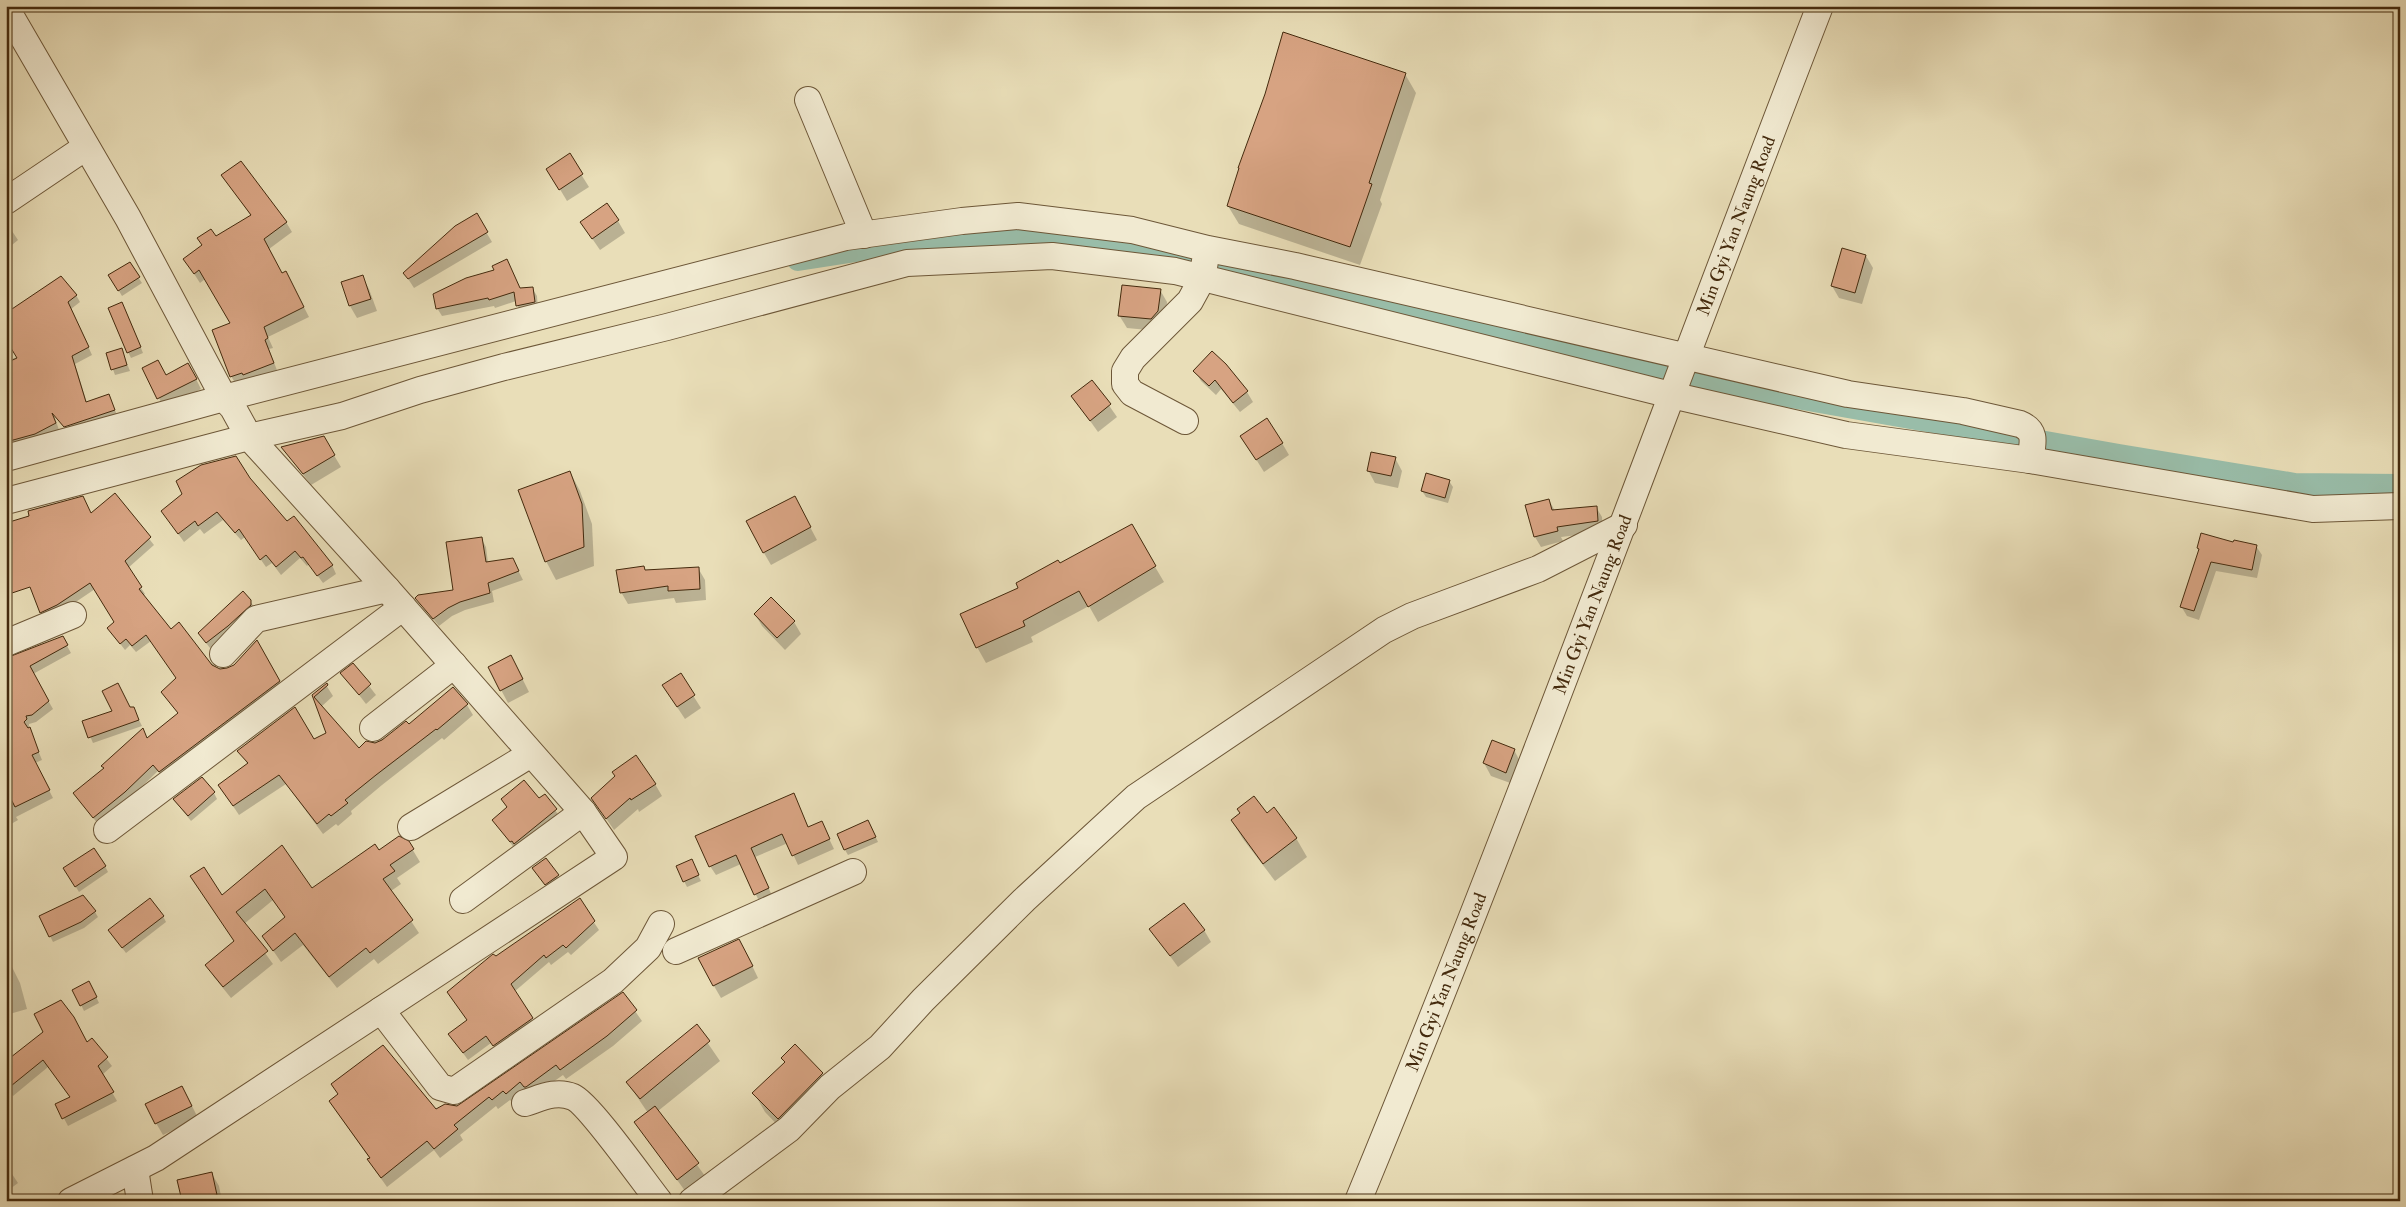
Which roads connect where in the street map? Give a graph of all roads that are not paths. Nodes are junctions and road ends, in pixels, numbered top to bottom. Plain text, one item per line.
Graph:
1 (1820, 6) edge
2 (6, 8) edge
3 (808, 100) dead end
4 (86, 147) junction
5 (6, 202) edge
6 (864, 235) junction
7 (1205, 265) junction
8 (1678, 376) junction
9 (224, 398) junction
10 (1186, 421) dead end
11 (249, 437) junction
12 (2032, 450) junction
13 (6, 458) edge
14 (6, 501) edge
15 (2400, 506) edge
16 (1624, 525) junction
17 (395, 598) junction
18 (73, 615) dead end
19 (6, 643) edge
20 (223, 654) dead end
21 (454, 665) junction
22 (372, 728) dead end
23 (531, 754) junction
24 (583, 812) junction
25 (411, 827) dead end
26 (107, 830) dead end
27 (853, 872) dead end
28 (463, 900) dead end
29 (661, 924) dead end
30 (676, 950) dead end
31 (380, 1010) junction
32 (525, 1103) dead end
33 (135, 1168) junction
34 (71, 1201) edge
35 (140, 1201) edge
36 (659, 1201) edge
37 (692, 1201) edge
38 (1358, 1201) edge

1 - 8 street, Min Gyi Yan Naung Road
2 - 4 street
3 - 6 street
4 - 5 street
4 - 9 street
6 - 7 street
6 - 9 street
7 - 8 street
7 - 8 street
7 - 10 street
7 - 11 street
8 - 12 street
8 - 12 street
8 - 16 street, Min Gyi Yan Naung Road
9 - 11 street
9 - 13 street
11 - 14 street
11 - 17 street
12 - 15 street
16 - 37 street
16 - 38 street, Min Gyi Yan Naung Road
17 - 20 street
17 - 21 street
17 - 26 street
18 - 19 street
21 - 22 street
21 - 23 street
23 - 24 street
23 - 25 street
24 - 28 street
24 - 31 street
27 - 30 street
29 - 31 street
31 - 33 street
32 - 36 street
33 - 34 street
33 - 35 street

